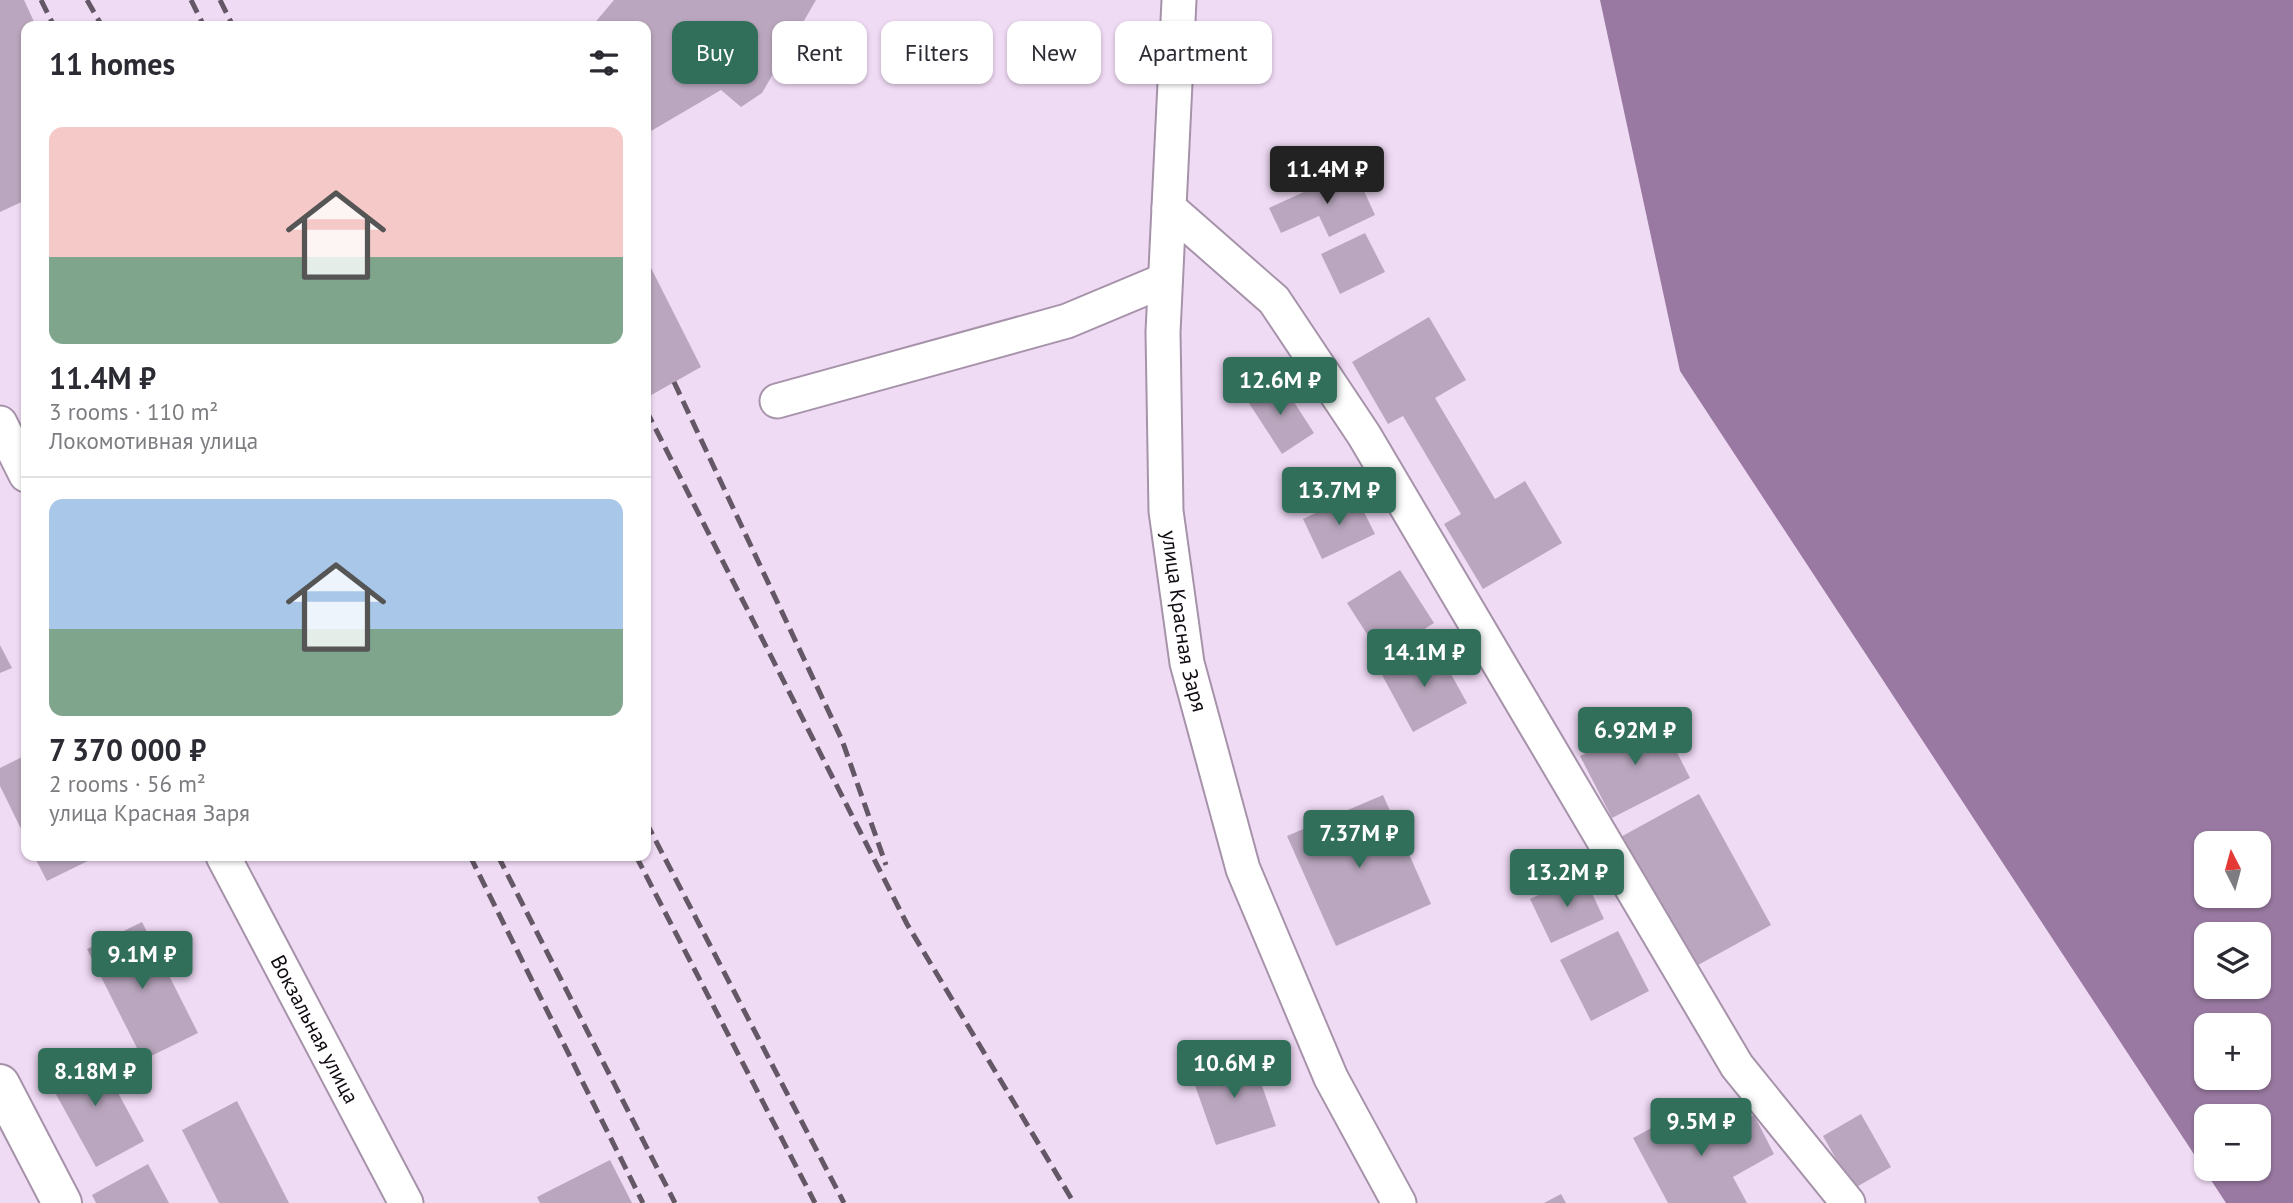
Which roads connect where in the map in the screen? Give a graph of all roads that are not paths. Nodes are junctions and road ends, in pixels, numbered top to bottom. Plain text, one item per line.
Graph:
1 (1179, 0) edge
2 (1169, 208) junction
3 (1165, 280) junction
4 (777, 401) dead end
5 (0, 423) edge
6 (15, 468) edge
7 (226, 861) edge
8 (0, 1084) edge
9 (62, 1203) edge
10 (406, 1203) edge
11 (1399, 1203) edge
12 (1848, 1203) edge

1 - 2 street, улица Красная Заря
2 - 3 street, улица Красная Заря
2 - 12 street
3 - 4 street
3 - 11 street, улица Красная Заря
5 - 6 street
7 - 10 street, Вокзальная улица
8 - 9 street

